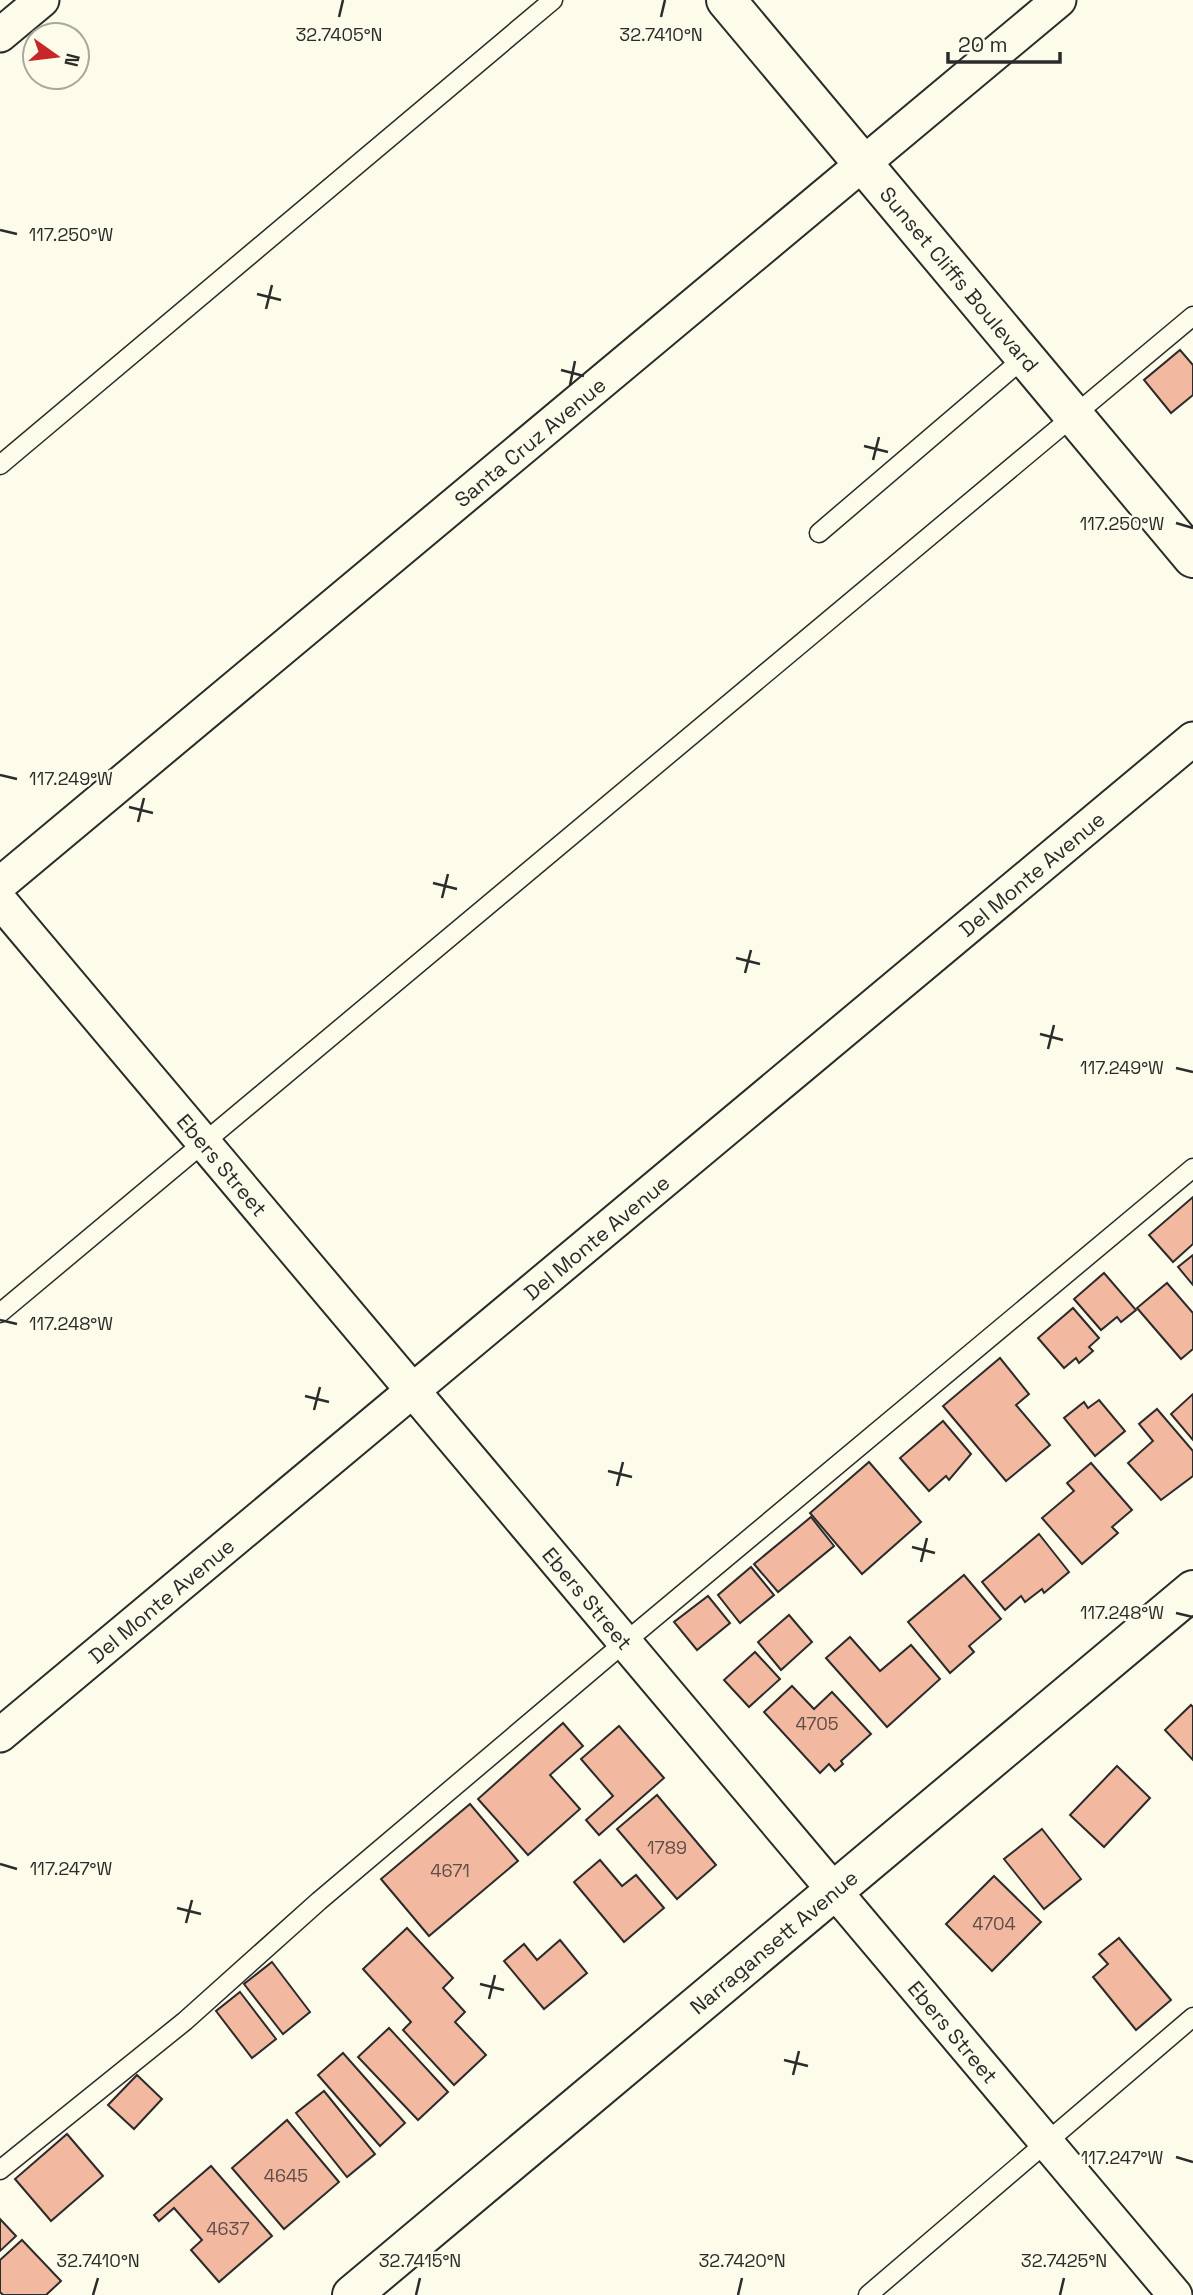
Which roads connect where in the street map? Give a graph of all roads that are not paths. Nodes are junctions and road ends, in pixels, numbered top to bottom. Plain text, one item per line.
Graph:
1 (42, 0) edge
2 (554, 0) edge
3 (726, 0) edge
4 (1059, 0) edge
5 (0, 35) edge
6 (863, 163) junction
7 (1193, 316) edge
8 (1025, 357) junction
9 (1076, 417) junction
10 (0, 465) edge
11 (819, 533) dead end
12 (1193, 558) edge
13 (1193, 739) edge
14 (0, 884) edge
15 (0, 901) edge
16 (205, 1143) junction
17 (1193, 1168) edge
18 (0, 1313) edge
19 (413, 1391) junction
20 (1193, 1590) edge
21 (624, 1643) junction
22 (0, 1735) edge
23 (835, 1891) junction
24 (1193, 2017) edge
25 (1046, 2143) junction
26 (0, 2170) edge
27 (352, 2295) edge
28 (868, 2295) edge
29 (1175, 2295) edge

1 - 5 street
2 - 10 lane
3 - 6 street, Sunset Cliffs Boulevard
4 - 6 street, Santa Cruz Avenue
6 - 8 street, Sunset Cliffs Boulevard
6 - 14 street, Santa Cruz Avenue
7 - 9 lane
8 - 9 street, Sunset Cliffs Boulevard
8 - 11 lane
9 - 12 street, Sunset Cliffs Boulevard
9 - 16 lane
13 - 19 street, Del Monte Avenue
15 - 16 street, Ebers Street
16 - 18 lane
16 - 19 street, Ebers Street
17 - 21 lane
19 - 21 street, Ebers Street
19 - 22 street, Del Monte Avenue
20 - 23 street, Narragansett Avenue
21 - 23 street, Ebers Street
21 - 26 lane
23 - 25 street, Ebers Street
23 - 27 street, Narragansett Avenue
24 - 25 lane
25 - 28 lane
25 - 29 street, Ebers Street

